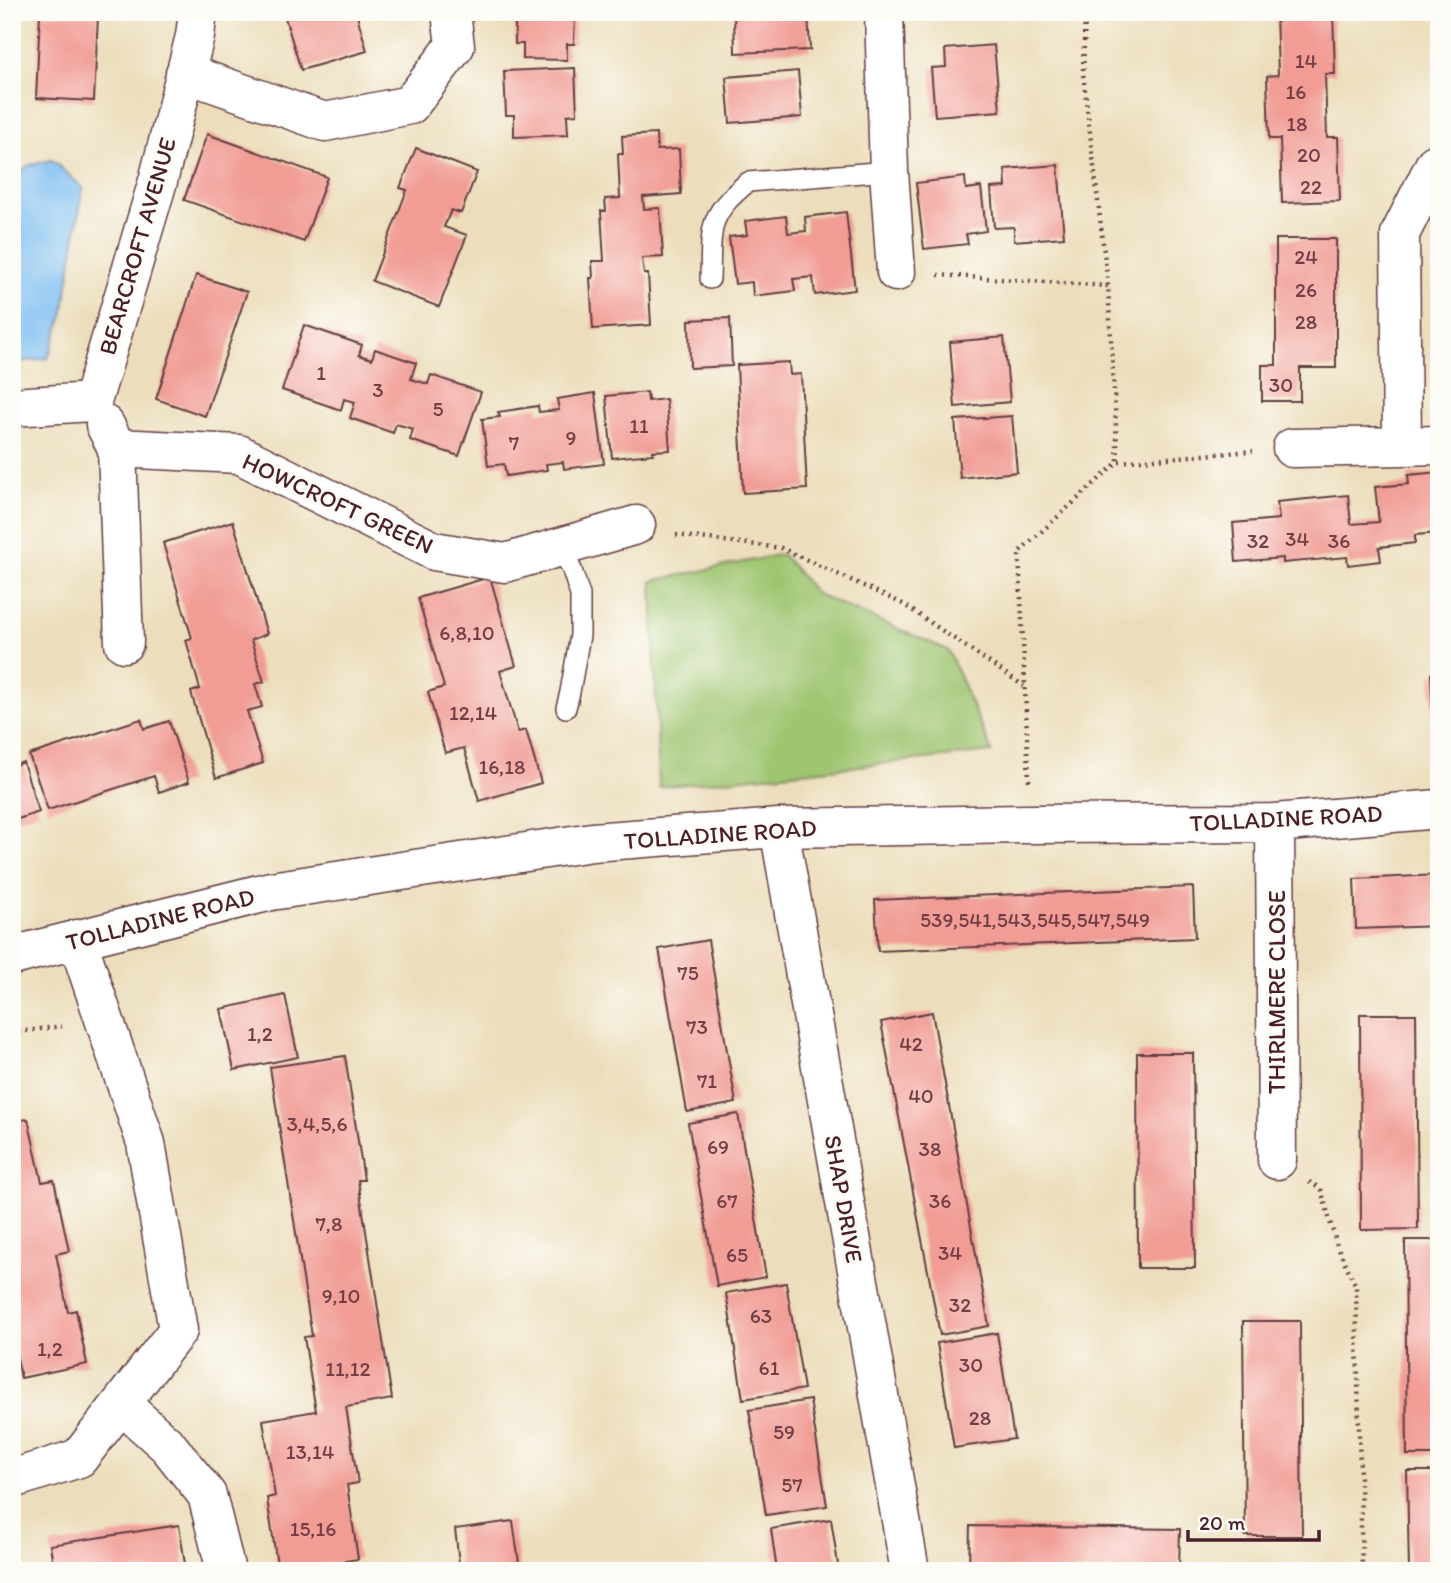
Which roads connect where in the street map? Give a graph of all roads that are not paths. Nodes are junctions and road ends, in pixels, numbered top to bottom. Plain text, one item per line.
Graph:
1 (198, 12) edge
2 (451, 12) edge
3 (884, 12) edge
4 (185, 73) junction
5 (1439, 162) edge
6 (889, 171) junction
7 (896, 272) road end
8 (710, 279) dead end
9 (92, 402) junction
10 (12, 407) edge
11 (1421, 446) edge
12 (117, 448) junction
13 (1292, 448) road end
14 (636, 524) road end
15 (561, 547) junction
16 (124, 643) dead end
17 (566, 708) dead end
18 (1439, 809) edge
19 (1275, 823) junction
20 (779, 828) junction
21 (77, 940) junction
22 (12, 956) edge
23 (1276, 1160) road end
24 (121, 1404) junction
25 (12, 1479) edge
26 (226, 1571) edge
27 (910, 1571) edge

1 - 4 street, BEARCROFT AVENUE
2 - 4 street
3 - 6 street
4 - 9 street, BEARCROFT AVENUE
5 - 11 street
6 - 7 street
6 - 8 lane
9 - 10 street
9 - 12 street
11 - 13 street
12 - 15 street, HOWCROFT GREEN
12 - 16 street
14 - 15 street, HOWCROFT GREEN
15 - 17 lane
18 - 19 street, TOLLADINE ROAD
19 - 20 street, TOLLADINE ROAD
19 - 23 street, THIRLMERE CLOSE
20 - 21 street, TOLLADINE ROAD
20 - 27 street, SHAP DRIVE
21 - 22 street, TOLLADINE ROAD
21 - 24 street
24 - 25 street
24 - 26 street

